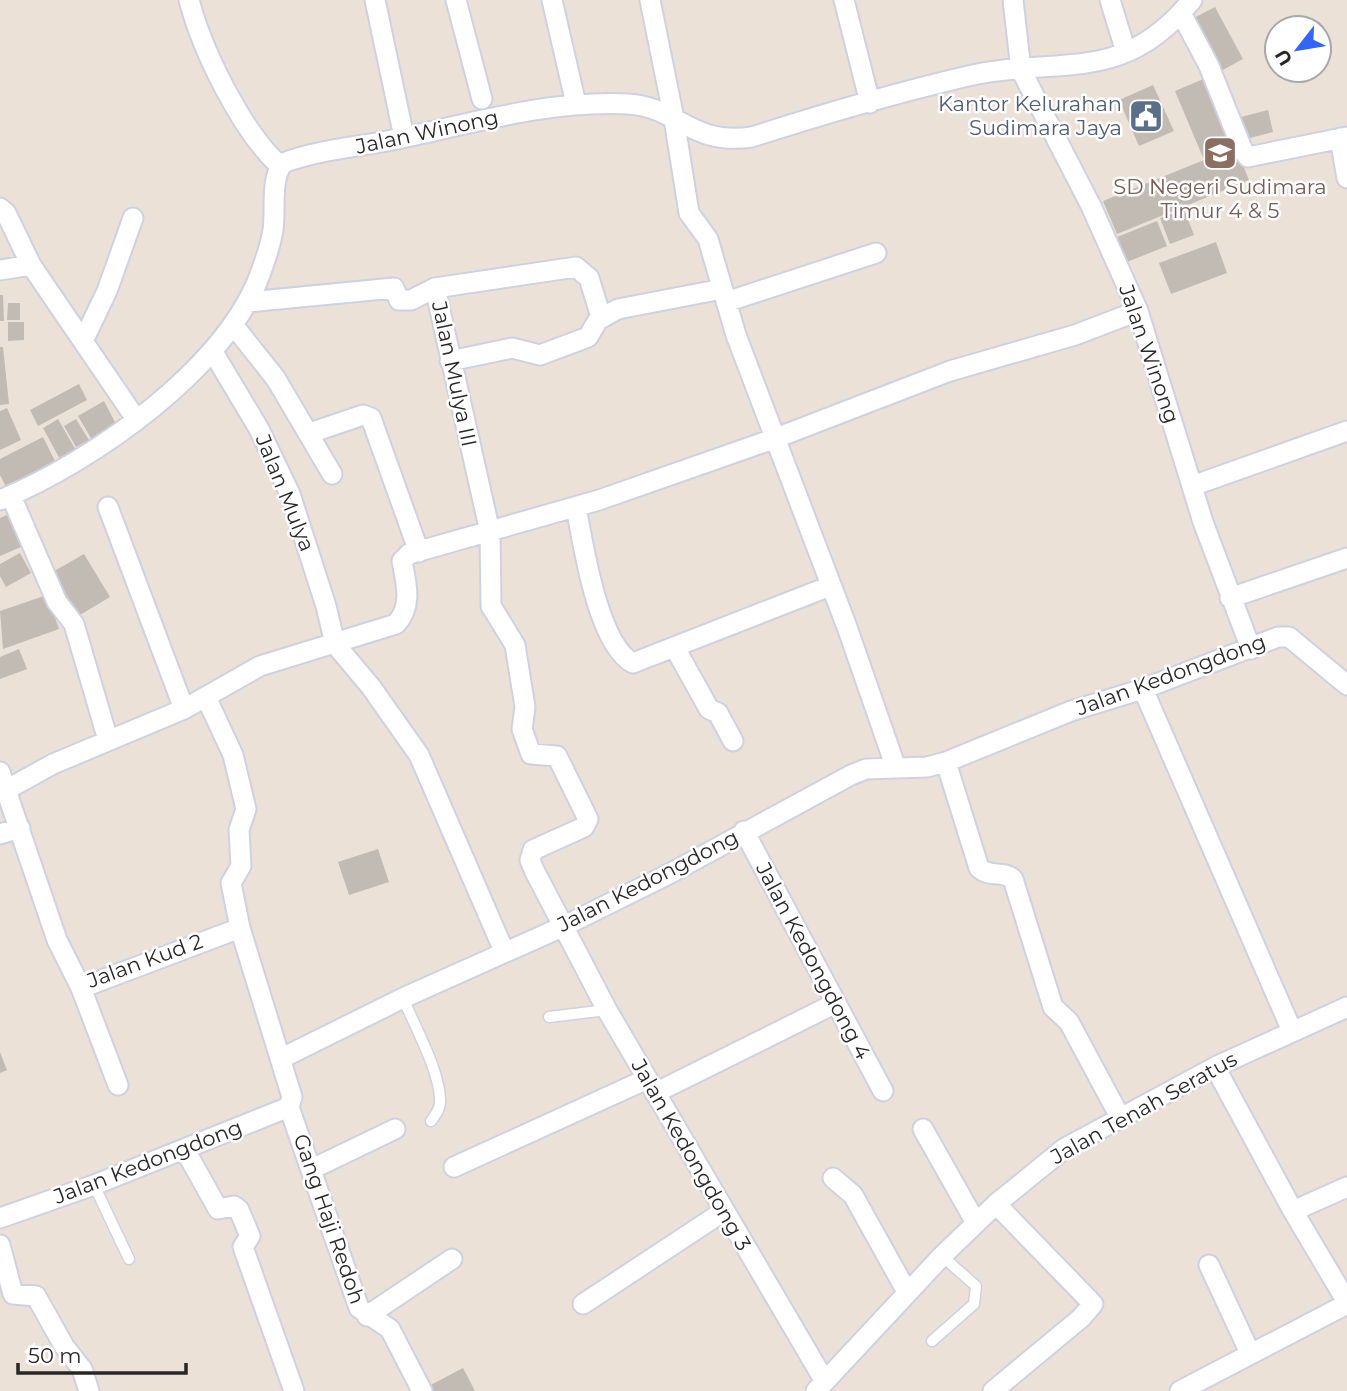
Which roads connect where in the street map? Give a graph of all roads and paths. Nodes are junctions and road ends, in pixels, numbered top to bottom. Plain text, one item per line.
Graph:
1 (189, 0) edge
2 (374, 0) edge
3 (456, 0) edge
4 (552, 0) edge
5 (650, 0) edge
6 (844, 0) edge
7 (1013, 0) edge
8 (1110, 0) edge
9 (1187, 7) edge
10 (1126, 52) junction
11 (1021, 70) junction
12 (482, 99) dead end
13 (870, 103) junction
14 (576, 104) junction
15 (674, 119) junction
16 (404, 137) junction
17 (1344, 137) edge
18 (280, 166) junction
19 (1347, 178) edge
20 (0, 208) edge
21 (132, 218) dead end
22 (876, 253) dead end
23 (31, 265) junction
24 (0, 270) edge
25 (435, 288) junction
26 (724, 296) junction
27 (247, 302) junction
28 (1138, 311) junction
29 (601, 317) junction
30 (233, 326) junction
31 (83, 341) junction
32 (213, 352) junction
33 (450, 361) junction
34 (136, 419) junction
35 (1347, 431) edge
36 (310, 433) junction
37 (776, 438) junction
38 (332, 474) dead end
39 (1192, 485) junction
40 (5, 498) edge
41 (108, 507) dead end
42 (576, 507) junction
43 (490, 532) junction
44 (419, 552) junction
45 (1347, 558) edge
46 (830, 586) junction
47 (1230, 598) junction
48 (335, 644) junction
49 (675, 648) junction
50 (1251, 649) junction
51 (1347, 685) edge
52 (1143, 690) junction
53 (206, 697) junction
54 (184, 709) junction
55 (108, 740) junction
56 (733, 741) dead end
57 (946, 762) junction
58 (896, 768) junction
59 (3, 781) edge
60 (20, 828) junction
61 (744, 831) junction
62 (0, 834) edge
63 (562, 927) junction
64 (240, 928) junction
65 (504, 951) junction
66 (81, 988) junction
67 (403, 998) junction
68 (834, 1004) junction
69 (1347, 1007) edge
70 (607, 1010) junction
71 (549, 1017) dead end
72 (1292, 1031) junction
73 (282, 1058) junction
74 (1215, 1067) junction
75 (118, 1086) dead end
76 (651, 1086) junction
77 (883, 1091) dead end
78 (289, 1107) junction
79 (1120, 1117) junction
80 (431, 1121) dead end
81 (395, 1129) dead end
82 (923, 1129) dead end
83 (184, 1150) junction
84 (453, 1167) dead end
85 (312, 1169) junction
86 (834, 1178) dead end
87 (94, 1185) junction
88 (1347, 1186) edge
89 (996, 1204) junction
90 (724, 1211) junction
91 (1293, 1211) junction
92 (0, 1218) edge
93 (976, 1223) junction
94 (0, 1245) edge
95 (942, 1256) junction
96 (129, 1259) dead end
97 (452, 1259) dead end
98 (1209, 1265) dead end
99 (907, 1292) junction
100 (1347, 1303) edge
101 (583, 1304) dead end
102 (367, 1316) junction
103 (932, 1341) dead end
104 (1250, 1353) junction
105 (820, 1386) edge
106 (89, 1391) edge
107 (294, 1391) edge
108 (422, 1391) edge
109 (993, 1391) edge
110 (1180, 1391) edge

1 - 18 street
2 - 16 street
3 - 12 street
4 - 14 street
5 - 15 street
6 - 13 street
7 - 11 street, Jalan Winong
8 - 10 street
9 - 10 street
9 - 17 street
10 - 11 street
11 - 13 street, Jalan Winong
11 - 28 street, Jalan Winong
13 - 15 street, Jalan Winong
14 - 15 street, Jalan Winong
14 - 16 street, Jalan Winong
15 - 26 street
16 - 18 street, Jalan Winong
17 - 19 street
18 - 27 street
20 - 23 street
21 - 31 street
22 - 26 street
23 - 24 street
23 - 31 street
25 - 27 street, Jalan Mulya III
25 - 29 street
25 - 33 street, Jalan Mulya III
26 - 29 street
26 - 37 street
27 - 30 street
28 - 37 street
28 - 39 street, Jalan Winong
29 - 33 street
30 - 32 street
30 - 36 street
31 - 34 street
32 - 34 street
32 - 48 street, Jalan Mulya
33 - 43 street, Jalan Mulya III
34 - 40 street
35 - 39 street
36 - 38 street
36 - 44 street
37 - 42 street
37 - 46 street
39 - 47 street, Jalan Winong
40 - 55 street
41 - 54 street
42 - 43 street
42 - 49 street
43 - 44 street
43 - 63 street, Jalan Mulya III
44 - 48 street
45 - 47 street
46 - 49 street
46 - 58 street
47 - 50 street, Jalan Winong
48 - 53 street
48 - 65 street
49 - 56 street
50 - 51 street, Jalan Kedongdong
50 - 52 street, Jalan Kedongdong
52 - 57 street, Jalan Kedongdong
52 - 72 street
53 - 54 street
53 - 64 street
54 - 55 street
55 - 59 street
57 - 58 street, Jalan Kedongdong
57 - 79 street
58 - 61 street, Jalan Kedongdong
59 - 60 street, Jalan Kud 2
60 - 62 street
60 - 66 street, Jalan Kud 2
61 - 63 street, Jalan Kedongdong
61 - 68 street, Jalan Kedongdong 4
63 - 65 street, Jalan Kedongdong
63 - 70 street, Jalan Kedongdong 3
64 - 66 street, Jalan Kud 2
64 - 73 street
65 - 67 street, Jalan Kedongdong
66 - 75 street
67 - 73 street, Jalan Kedongdong
67 - 80 lane
68 - 76 street
68 - 77 street, Jalan Kedongdong 4
69 - 72 street, Jalan Tenah Seratus
70 - 71 lane
70 - 76 street, Jalan Kedongdong 3
72 - 74 street, Jalan Tenah Seratus
73 - 78 street
74 - 79 street, Jalan Tenah Seratus
74 - 91 street
76 - 84 street
76 - 90 street, Jalan Kedongdong 3
78 - 83 street, Jalan Kedongdong
78 - 85 street, Gang Haji Redoh
79 - 89 street, Jalan Tenah Seratus
81 - 85 street
82 - 93 street
83 - 87 street, Jalan Kedongdong
83 - 107 street
85 - 102 street, Gang Haji Redoh
86 - 99 street
87 - 92 street, Jalan Kedongdong
87 - 96 lane
88 - 91 street
89 - 93 street, Jalan Tenah Seratus
89 - 109 street
90 - 101 street
90 - 105 street, Jalan Kedongdong 3
91 - 100 street
93 - 95 street, Jalan Tenah Seratus
94 - 106 street
95 - 99 street, Jalan Tenah Seratus
95 - 103 lane
97 - 102 street
98 - 104 street
99 - 105 street, Jalan Tenah Seratus
100 - 104 street
102 - 108 street, Gang Haji Redoh
104 - 110 street

